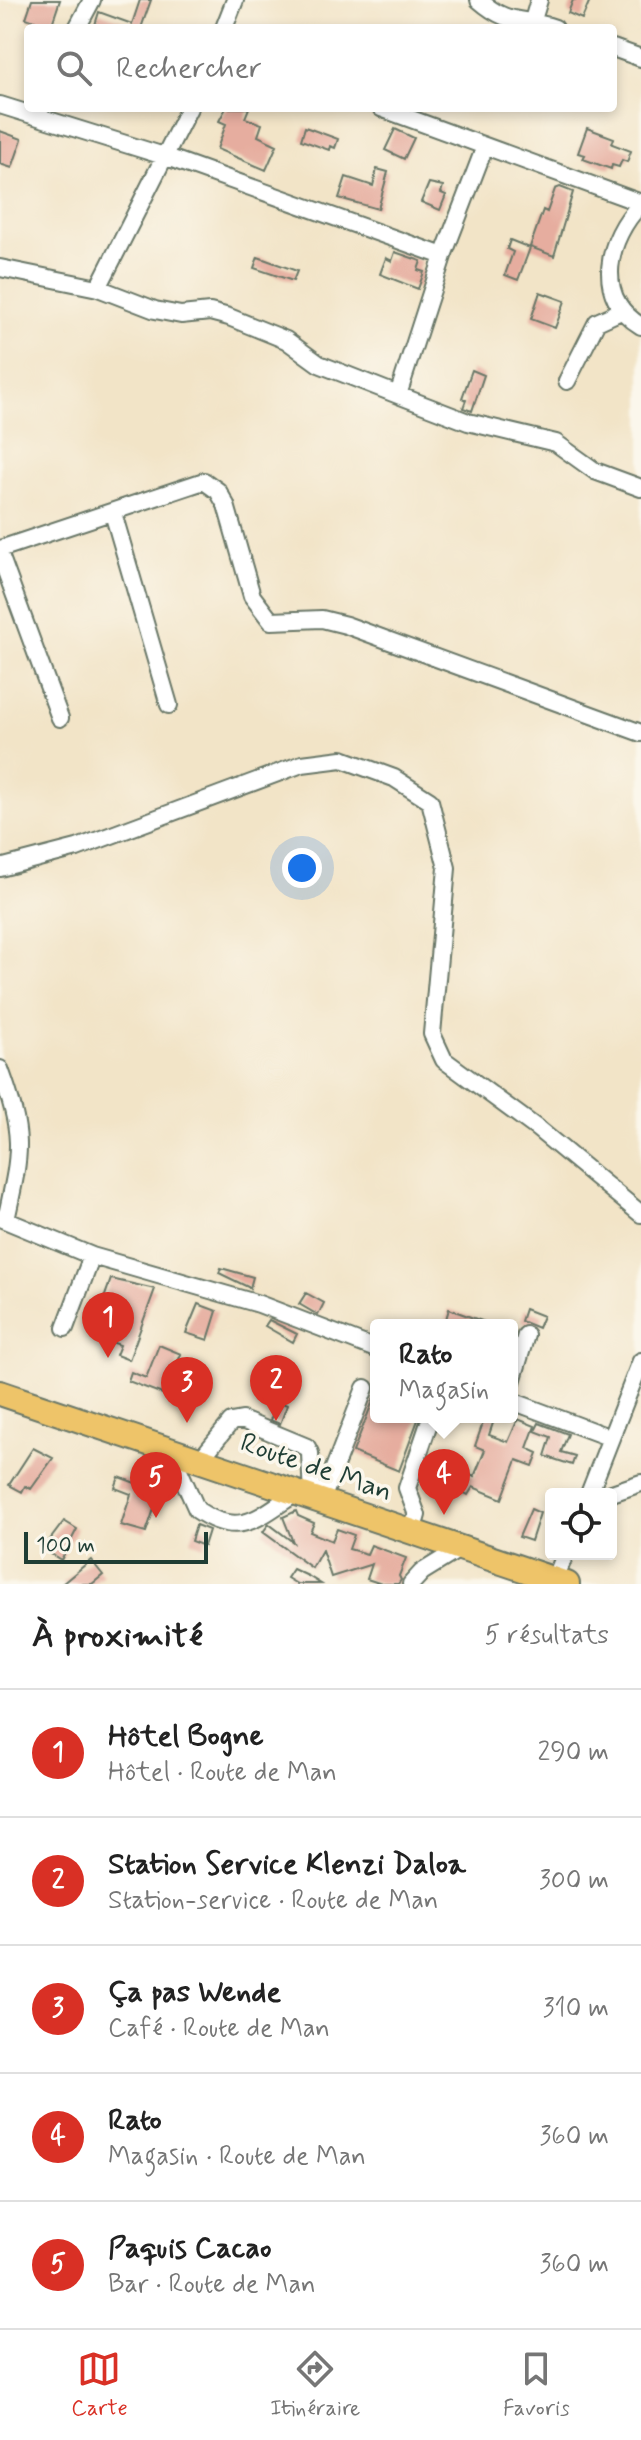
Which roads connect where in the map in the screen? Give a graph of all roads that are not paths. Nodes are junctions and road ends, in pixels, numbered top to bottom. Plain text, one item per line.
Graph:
1 (92, 0) edge
2 (235, 0) edge
3 (479, 0) edge
4 (539, 0) edge
5 (533, 20) junction
6 (79, 24) edge
7 (226, 24) edge
8 (544, 24) edge
9 (617, 49) edge
10 (641, 58) edge
11 (0, 105) edge
12 (24, 109) edge
13 (36, 112) edge
14 (187, 112) edge
15 (391, 112) edge
16 (484, 149) junction
17 (164, 156) junction
18 (641, 203) edge
19 (443, 256) junction
20 (0, 268) edge
21 (98, 288) junction
22 (621, 311) junction
23 (641, 326) edge
24 (567, 381) dead end
25 (398, 395) junction
26 (641, 488) edge
27 (113, 513) junction
28 (0, 552) edge
29 (169, 705) dead end
30 (60, 718) dead end
31 (641, 733) edge
32 (0, 868) edge
33 (0, 1069) edge
34 (641, 1214) edge
35 (3, 1219) edge
36 (92, 1256) junction
37 (65, 1328) dead end
38 (526, 1335) dead end
39 (370, 1347) edge
40 (641, 1361) edge
41 (518, 1362) edge
42 (365, 1388) dead end
43 (0, 1393) edge
44 (518, 1403) edge
45 (429, 1423) edge
46 (611, 1438) junction
47 (170, 1450) junction
48 (200, 1460) junction
49 (641, 1483) edge
50 (591, 1488) edge
51 (617, 1491) edge
52 (310, 1498) junction
53 (412, 1532) junction
54 (461, 1548) junction
55 (564, 1560) edge
56 (561, 1582) edge
57 (411, 1584) edge

1 - 6 street
2 - 7 street
3 - 5 street
4 - 5 street
5 - 8 street
9 - 10 street
11 - 12 street
13 - 17 street
14 - 17 street
15 - 16 street
16 - 18 street
16 - 19 street
17 - 19 street
17 - 21 street
18 - 22 street
19 - 25 street
20 - 21 street
21 - 25 street
22 - 23 street
22 - 24 street
25 - 26 street
27 - 28 street
27 - 29 street
27 - 31 street
28 - 30 street
32 - 34 street
33 - 35 street
35 - 36 street
36 - 37 street
36 - 39 street
38 - 41 street
40 - 46 street
42 - 52 street
43 - 47 highway, Route de Man
44 - 46 street
45 - 53 street
46 - 50 street
47 - 48 highway, Route de Man
47 - 52 street
48 - 52 highway, Route de Man
48 - 52 street
49 - 51 street
52 - 53 highway, Route de Man
53 - 54 highway, Route de Man
54 - 56 highway, Route de Man
54 - 57 street
55 - 56 street

